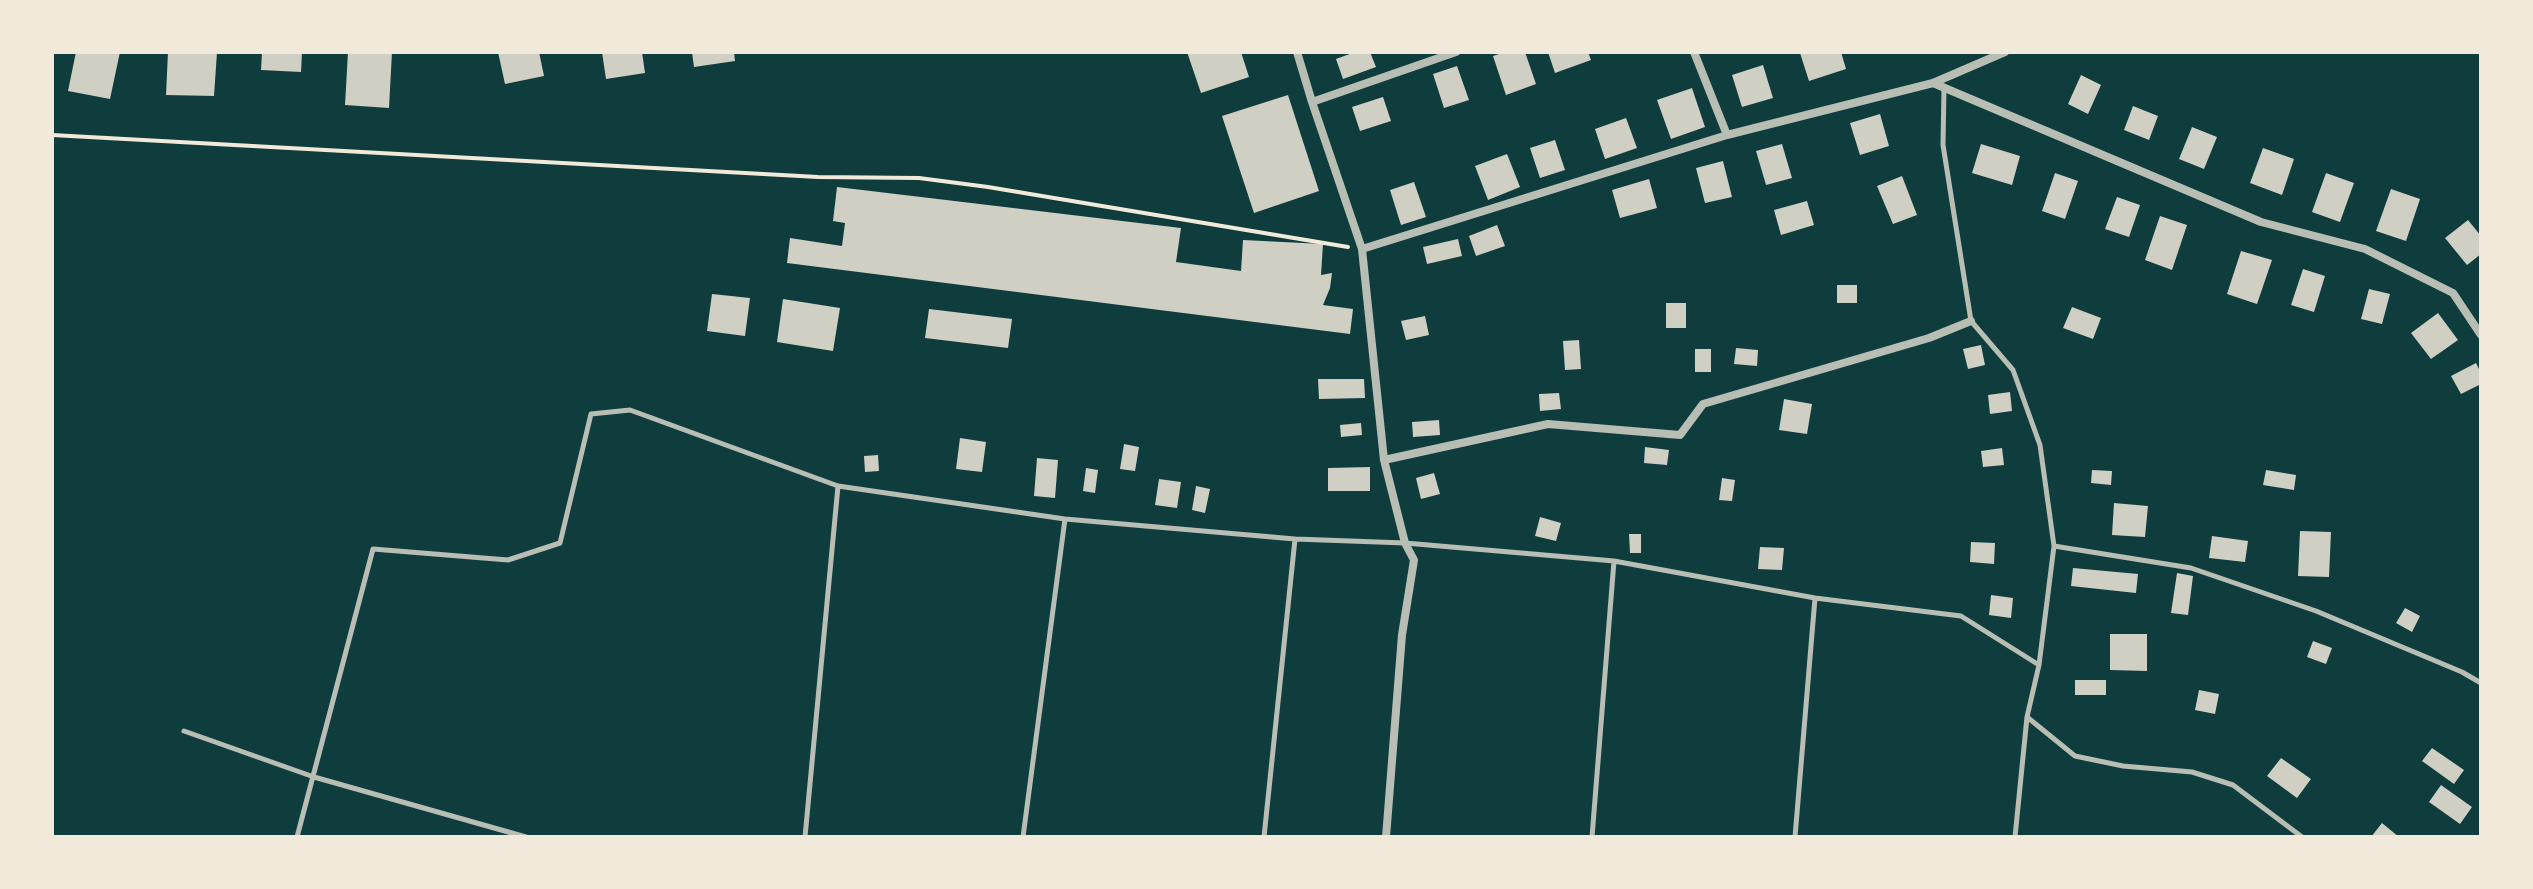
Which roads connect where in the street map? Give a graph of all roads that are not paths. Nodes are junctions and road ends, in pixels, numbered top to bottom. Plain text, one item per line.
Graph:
1 (1297, 52) edge
2 (1456, 52) edge
3 (1694, 52) edge
4 (2005, 52) edge
5 (1933, 83) junction
6 (1944, 87) junction
7 (1312, 102) junction
8 (1727, 135) junction
9 (1362, 249) junction
10 (1971, 321) junction
11 (2481, 335) edge
12 (1384, 460) junction
13 (838, 486) junction
14 (1065, 519) junction
15 (1295, 539) junction
16 (1405, 543) junction
17 (2054, 546) junction
18 (1614, 561) junction
19 (1815, 598) junction
20 (2039, 665) junction
21 (2481, 683) edge
22 (2027, 717) junction
23 (184, 731) dead end
24 (314, 777) junction
25 (297, 837) edge
26 (526, 837) edge
27 (805, 837) edge
28 (1023, 837) edge
29 (1264, 837) edge
30 (1386, 837) edge
31 (1592, 837) edge
32 (1795, 837) edge
33 (2015, 837) edge
34 (2302, 837) edge

1 - 7 street
2 - 7 street
3 - 8 street
4 - 5 street
5 - 6 street
5 - 8 street
6 - 10 lane
6 - 11 street
7 - 9 street
8 - 9 street
9 - 12 street
10 - 12 street
10 - 17 lane
12 - 16 street
13 - 14 lane
13 - 24 lane
13 - 27 lane
14 - 15 lane
14 - 28 lane
15 - 16 lane
15 - 29 lane
16 - 18 lane
16 - 30 street
17 - 20 lane
17 - 21 lane
18 - 19 lane
18 - 31 lane
19 - 20 lane
19 - 32 lane
20 - 22 lane
22 - 33 lane
22 - 34 lane
23 - 24 lane
24 - 25 lane
24 - 26 lane

